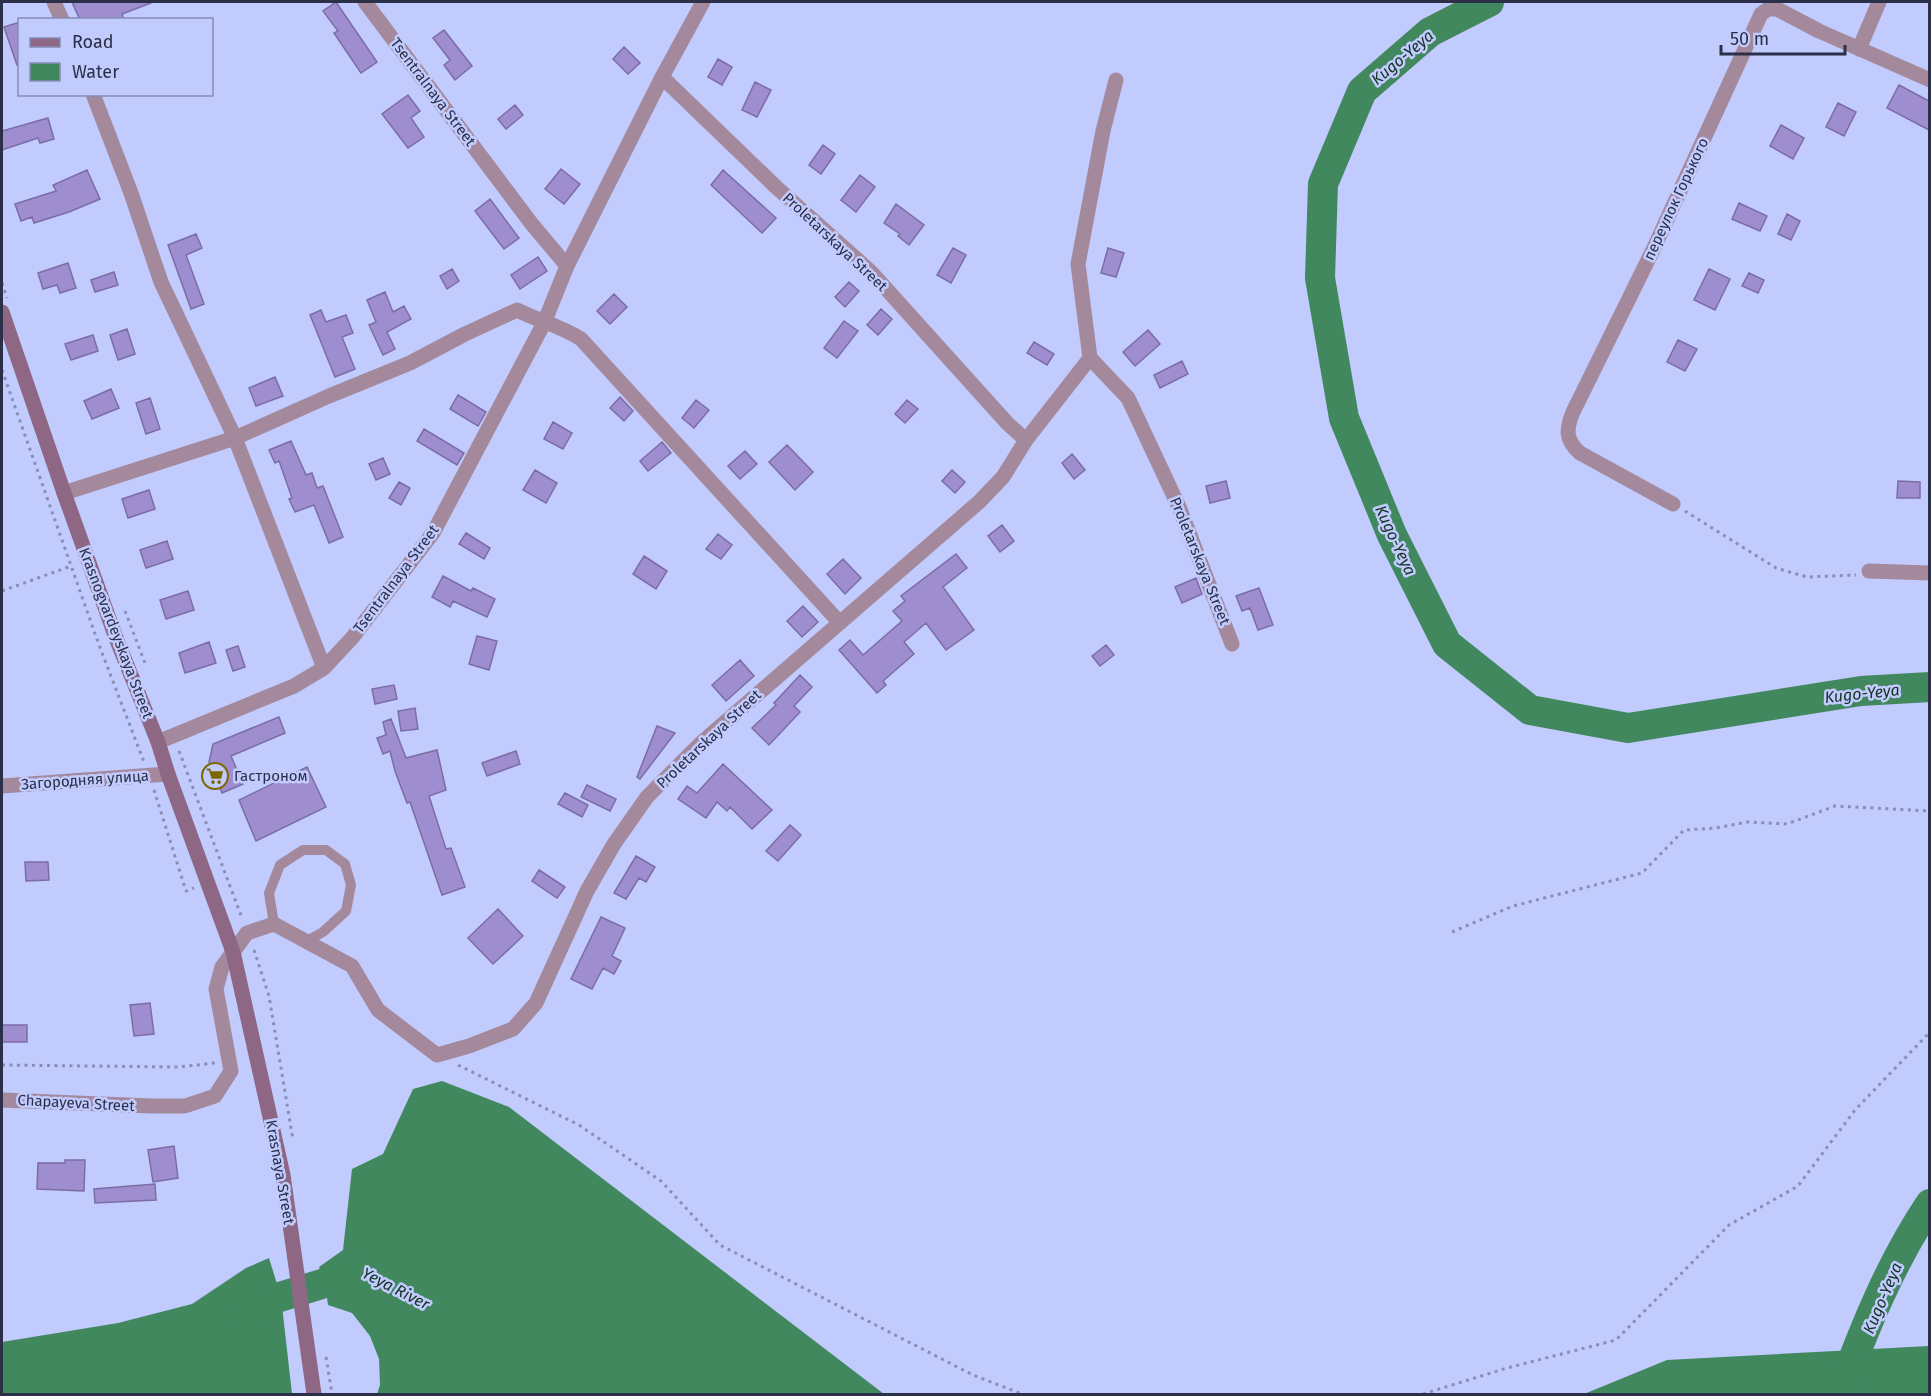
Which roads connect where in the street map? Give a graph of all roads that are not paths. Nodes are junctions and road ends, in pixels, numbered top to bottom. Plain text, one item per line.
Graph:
1 (54, 2) edge
2 (365, 2) edge
3 (704, 2) edge
4 (1879, 2) edge
5 (61, 18) edge
6 (1859, 49) junction
7 (662, 76) junction
8 (1116, 80) dead end
9 (1929, 80) edge
10 (94, 96) edge
11 (567, 266) junction
12 (6, 309) edge
13 (544, 323) junction
14 (1090, 358) junction
15 (235, 438) junction
16 (1026, 440) junction
17 (63, 493) junction
18 (1673, 504) road end
19 (1869, 571) road end
20 (1929, 573) edge
21 (840, 623) junction
22 (1233, 644) dead end
23 (324, 668) junction
24 (158, 742) junction
25 (168, 774) junction
26 (2, 786) edge
27 (274, 924) junction
28 (305, 942) junction
29 (233, 952) junction
30 (2, 1100) edge
31 (314, 1395) edge

1 - 5 street
2 - 11 street, Tsentralnaya Street
3 - 7 street, Tsentralnaya Street
4 - 6 street
6 - 9 street, переулок Горького
6 - 18 street, переулок Горького
7 - 11 street, Tsentralnaya Street
7 - 16 street, Proletarskaya Street
8 - 14 street
10 - 15 street
11 - 13 street, Tsentralnaya Street
12 - 17 street, Krasnogvardeyskaya Street
13 - 15 street
13 - 21 street
13 - 23 street, Tsentralnaya Street
14 - 16 street, Proletarskaya Street
14 - 22 street, Proletarskaya Street
15 - 17 street
15 - 23 street
16 - 21 street, Proletarskaya Street
17 - 24 street, Krasnogvardeyskaya Street
19 - 20 street
21 - 28 street, Proletarskaya Street
23 - 24 street, Tsentralnaya Street
24 - 25 street, Krasnogvardeyskaya Street
25 - 26 street, Загородняя улица
25 - 29 street, Krasnogvardeyskaya Street
27 - 28 street
27 - 28 lane
27 - 29 street
29 - 30 street, Chapayeva Street
29 - 31 street, Krasnaya Street

